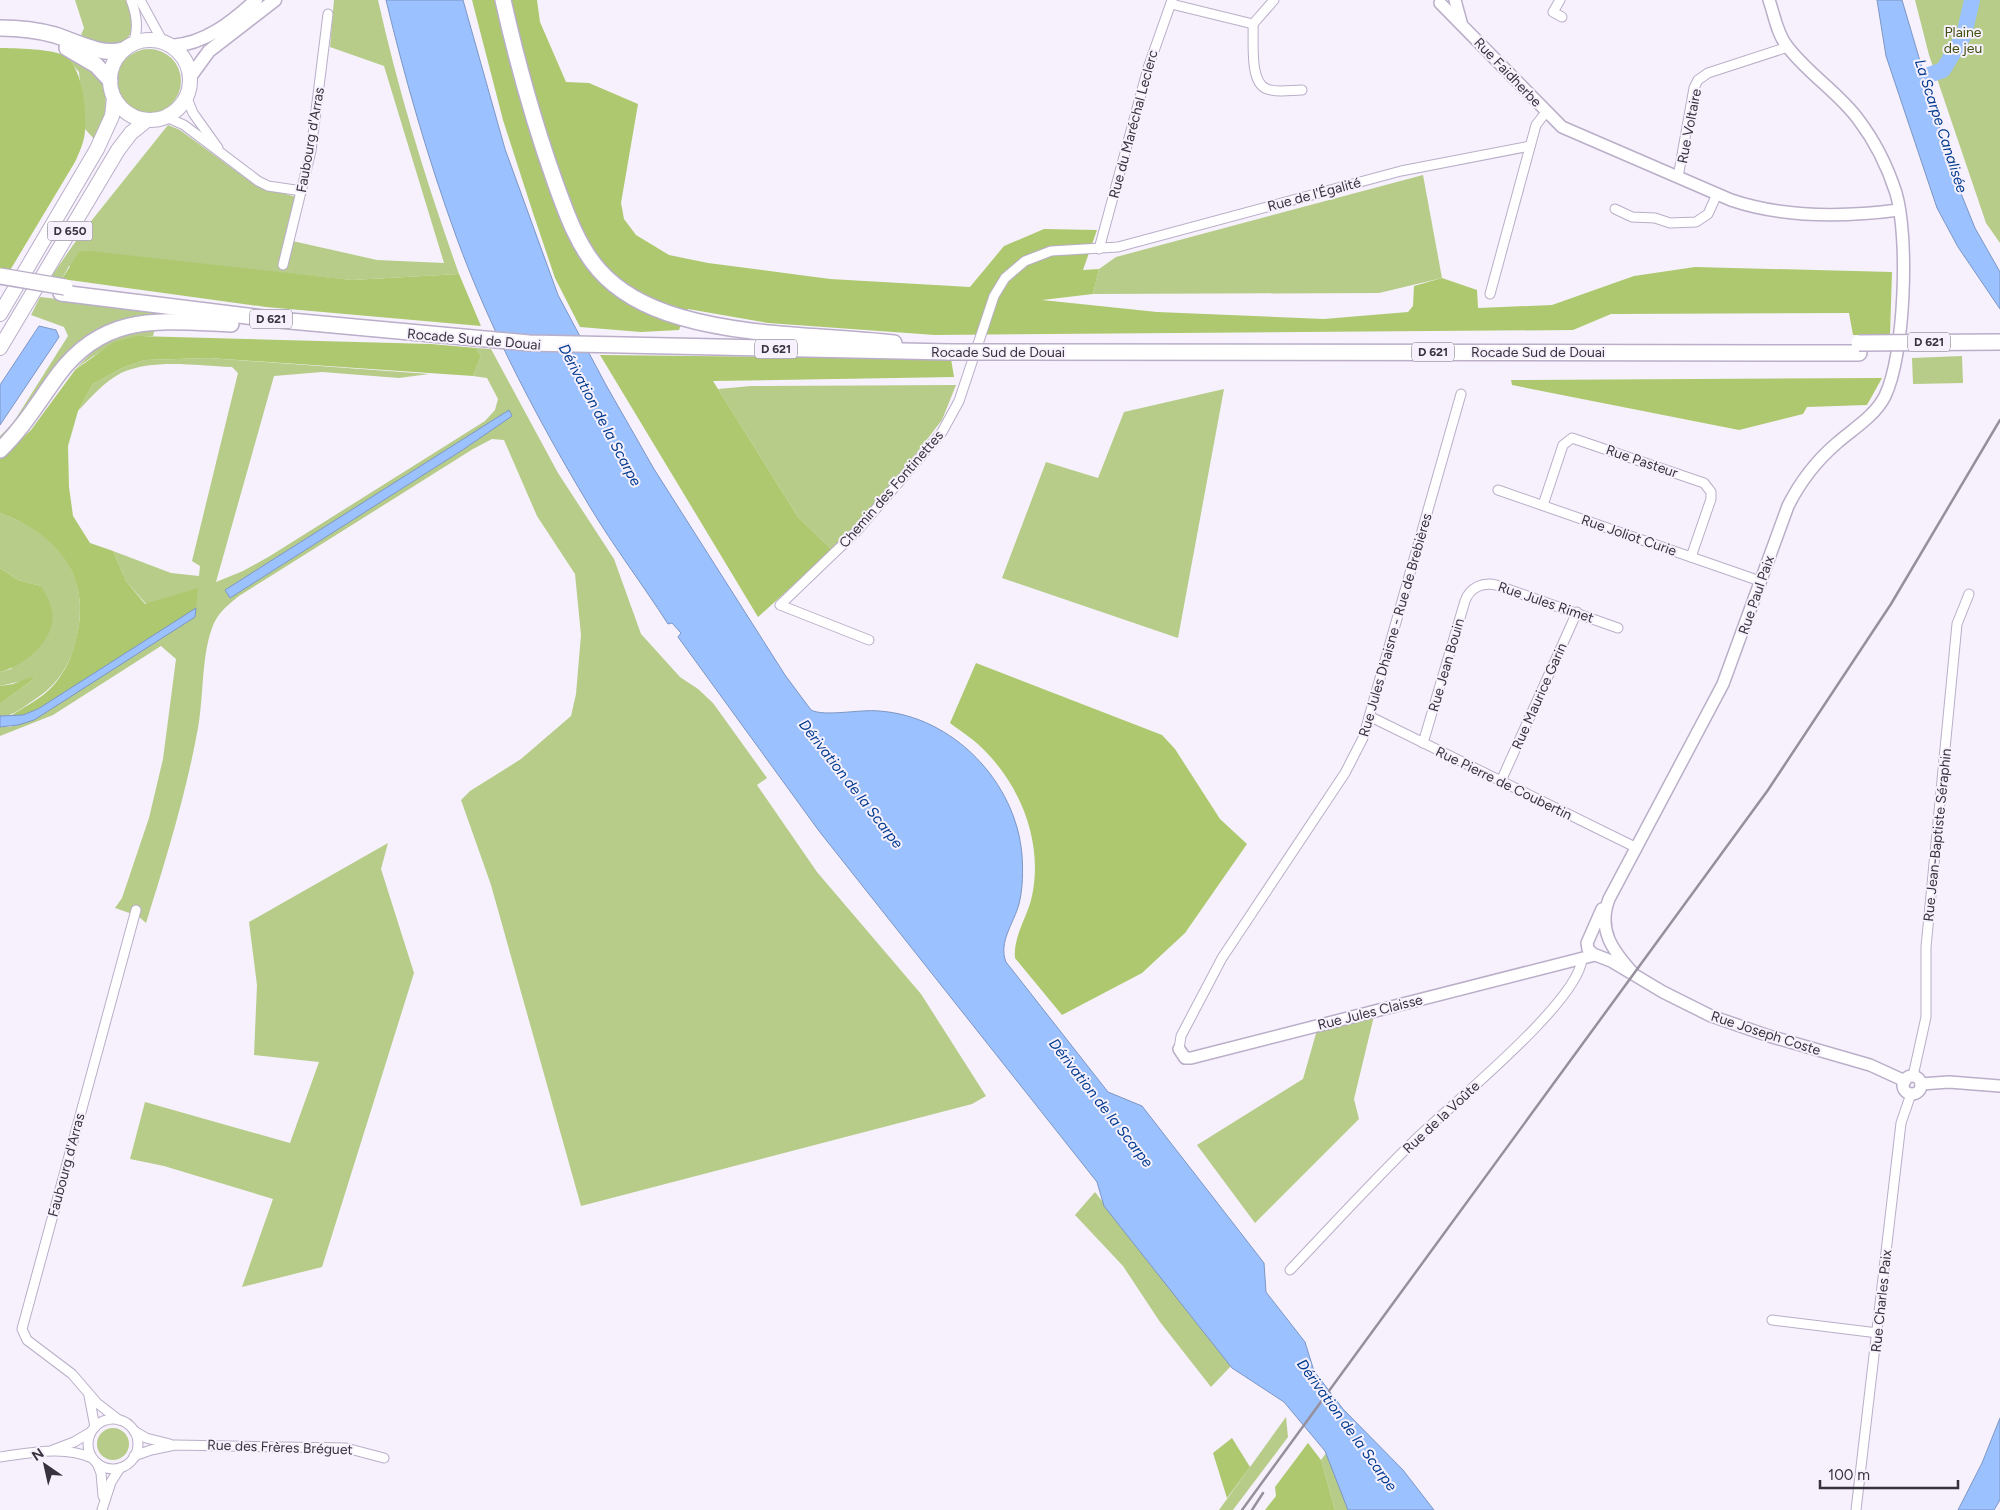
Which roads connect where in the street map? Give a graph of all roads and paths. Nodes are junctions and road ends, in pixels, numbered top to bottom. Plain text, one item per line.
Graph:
1 (131, 0) edge
2 (140, 0) edge
3 (256, 0) edge
4 (275, 0) edge
5 (502, 0) edge
6 (1274, 0) edge
7 (1454, 0) edge
8 (1560, 0) edge
9 (1769, 0) edge
10 (1171, 2) edge
11 (1437, 2) edge
12 (328, 14) dead end
13 (1562, 17) dead end
14 (1253, 24) junction
15 (0, 28) edge
16 (1470, 33) junction
17 (0, 36) edge
18 (167, 44) junction
19 (128, 47) junction
20 (1788, 47) junction
21 (190, 78) junction
22 (110, 80) junction
23 (1302, 90) dead end
24 (186, 96) junction
25 (114, 98) junction
26 (1546, 112) junction
27 (166, 117) junction
28 (147, 120) junction
29 (1530, 146) junction
30 (221, 152) junction
31 (1678, 178) junction
32 (302, 191) junction
33 (1717, 194) junction
34 (1615, 209) dead end
35 (1899, 210) junction
36 (1099, 249) junction
37 (284, 265) dead end
38 (0, 276) edge
39 (0, 283) edge
40 (63, 290) junction
41 (1490, 294) dead end
42 (0, 314) edge
43 (341, 327) junction
44 (479, 335) junction
45 (601, 342) junction
46 (2000, 342) edge
47 (905, 344) junction
48 (0, 348) edge
49 (1859, 348) junction
50 (950, 349) junction
51 (2000, 351) edge
52 (1461, 394) dead end
53 (0, 450) edge
54 (1498, 490) dead end
55 (1543, 505) junction
56 (1691, 557) junction
57 (1760, 581) junction
58 (1473, 589) joint
59 (1969, 594) dead end
60 (1577, 612) junction
61 (1618, 628) dead end
62 (869, 640) dead end
63 (1371, 717) junction
64 (1424, 743) junction
65 (1501, 780) junction
66 (1637, 848) junction
67 (1609, 899) junction
68 (136, 910) dead end
69 (1589, 940) junction
70 (1608, 941) junction
71 (1596, 955) junction
72 (1582, 959) junction
73 (1566, 962) junction
74 (1633, 973) junction
75 (1179, 1049) joint
76 (1913, 1080) junction
77 (2000, 1086) edge
78 (1911, 1094) joint
79 (1290, 1270) dead end
80 (1772, 1320) dead end
81 (1878, 1333) junction
82 (88, 1393) junction
83 (119, 1420) junction
84 (93, 1430) junction
85 (134, 1431) junction
86 (175, 1445) junction
87 (50, 1451) junction
88 (134, 1456) junction
89 (0, 1457) edge
90 (384, 1458) dead end
91 (94, 1460) junction
92 (120, 1468) junction
93 (103, 1506) edge
94 (1856, 1510) edge

1 - 19 street
2 - 18 street
3 - 18 main road
4 - 21 main road
5 - 47 highway
6 - 14 street
7 - 11 street
7 - 16 street, Rue Faidherbe
8 - 13 street
9 - 20 street
10 - 14 street
10 - 36 street, Rue du Maréchal Leclerc
11 - 16 street, Rue Faidherbe
12 - 32 street, Faubourg d'Arras
14 - 23 street
15 - 19 highway
16 - 26 street, Rue Faidherbe
17 - 22 highway
18 - 19 main road
18 - 21 main road
19 - 22 main road
20 - 31 street, Rue Voltaire
20 - 35 street, Rue Paul Paix
21 - 24 main road
22 - 25 main road
24 - 27 main road
24 - 30 street
25 - 28 main road
25 - 42 main road, D 650
26 - 29 street
26 - 31 street, Rue Faidherbe
27 - 28 main road
27 - 30 street
28 - 48 main road, D 650
29 - 36 street, Rue de l'Égalité
29 - 41 street
30 - 32 street
31 - 33 street, Rue Faidherbe
32 - 37 street, Faubourg d'Arras
33 - 34 street
33 - 35 street, Rue Faidherbe
35 - 57 street, Rue Paul Paix
36 - 62 street, Chemin des Fontinettes
38 - 40 highway, Rocade Sud de Douai / D 621, bridge
39 - 40 highway, Rocade Sud de Douai / D 621
40 - 43 highway, Rocade Sud de Douai / D 621
40 - 44 highway, Rocade Sud de Douai / D 621
43 - 44 highway, Rocade Sud de Douai / D 621
43 - 53 highway
44 - 45 highway, Rocade Sud de Douai / D 621
45 - 47 highway, Rocade Sud de Douai / D 621
45 - 50 highway, Rocade Sud de Douai / D 621
46 - 49 highway, Rocade Sud de Douai / D 621, bridge
47 - 50 highway, Rocade Sud de Douai / D 621
49 - 50 highway, Rocade Sud de Douai / D 621
49 - 51 highway, Rocade Sud de Douai / D 621
52 - 63 street, Rue Jules Dhaisne - Rue de Brebières
54 - 55 street, Rue Joliot Curie
55 - 56 street, Rue Joliot Curie
55 - 56 street, Rue Pasteur
56 - 57 street, Rue Joliot Curie
57 - 66 street, Rue Paul Paix
58 - 60 street, Rue Jules Rimet
58 - 64 street, Rue Jean Bouin
59 - 76 street, Rue Jean-Baptiste Séraphin
60 - 61 street, Rue Jules Rimet
60 - 65 street, Rue Maurice Garin
63 - 64 street, Rue Pierre de Coubertin
63 - 75 street, Rue Jules Dhaisne - Rue de Brebières
64 - 65 street, Rue Pierre de Coubertin
65 - 66 street, Rue Pierre de Coubertin
66 - 67 street, Rue Paul Paix
67 - 69 street, Rue Paul Paix
67 - 70 street, Rue Paul Paix
68 - 82 street, Faubourg d'Arras
69 - 70 street
69 - 71 street
69 - 73 street, Rue Jules Claisse
70 - 71 street
70 - 74 street, Rue Joseph Coste
71 - 72 street, Rue Jules Claisse
71 - 74 street, Rue Joseph Coste
72 - 73 street, Rue Jules Claisse
72 - 79 street, Rue de la Voûte
73 - 75 street, Rue Jules Claisse
74 - 76 street, Rue Joseph Coste
76 - 77 street, Rue Joseph Coste
76 - 78 street
78 - 81 street, Rue Charles Paix
80 - 81 street
81 - 94 street, Rue Charles Paix
82 - 83 street, Faubourg d'Arras
82 - 84 street
83 - 84 street
83 - 85 street
84 - 87 street
84 - 91 street
85 - 86 street, Rue des Frères Bréguet
85 - 88 street
86 - 88 street, Rue des Frères Bréguet
86 - 90 street, Rue des Frères Bréguet
87 - 89 street
87 - 91 street
88 - 92 street
91 - 92 street
91 - 93 street
92 - 93 street

